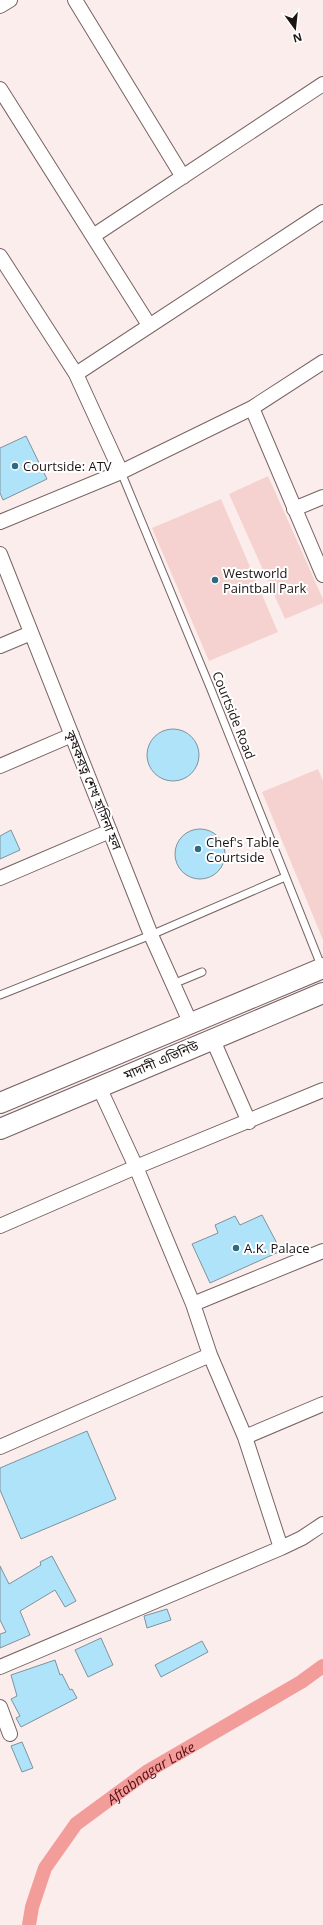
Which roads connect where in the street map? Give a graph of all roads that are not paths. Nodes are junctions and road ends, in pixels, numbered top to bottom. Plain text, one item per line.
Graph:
1 (10, 0) edge
2 (75, 0) edge
3 (0, 6) edge
4 (323, 84) edge
5 (0, 89) edge
6 (183, 177) junction
7 (323, 212) edge
8 (93, 236) junction
9 (0, 256) edge
10 (150, 325) junction
11 (323, 362) edge
12 (76, 374) junction
13 (252, 408) junction
14 (121, 472) junction
15 (323, 497) edge
16 (294, 509) junction
17 (0, 522) edge
18 (0, 554) edge
19 (323, 576) edge
20 (31, 633) junction
21 (0, 646) edge
22 (72, 735) junction
23 (0, 766) edge
24 (110, 831) junction
25 (285, 877) junction
26 (0, 878) edge
27 (151, 935) junction
28 (323, 969) edge
29 (202, 972) dead end
30 (173, 984) junction
31 (323, 993) edge
32 (0, 995) edge
33 (191, 1024) junction
34 (212, 1038) junction
35 (99, 1087) junction
36 (323, 1090) edge
37 (0, 1103) edge
38 (249, 1122) junction
39 (0, 1129) edge
40 (136, 1167) junction
41 (0, 1226) edge
42 (323, 1251) edge
43 (193, 1304) junction
44 (210, 1356) junction
45 (323, 1404) edge
46 (245, 1437) junction
47 (0, 1447) edge
48 (323, 1524) edge
49 (281, 1548) junction
50 (0, 1667) edge
51 (0, 1707) edge
52 (10, 1734) dead end

1 - 3 street
2 - 6 street
4 - 6 street
5 - 8 street
6 - 8 street
7 - 10 street
8 - 10 street
9 - 12 street
10 - 12 street
11 - 13 street
12 - 14 street
13 - 14 street
13 - 16 street
14 - 17 street
14 - 25 lane, Courtside Road
15 - 16 street
16 - 19 street
18 - 20 street, কৃষকরত্ন শেখ হাসিনা হল
20 - 21 street
20 - 22 street, কৃষকরত্ন শেখ হাসিনা হল
22 - 23 street
22 - 24 street, কৃষকরত্ন শেখ হাসিনা হল
24 - 26 street
24 - 27 street, কৃষকরত্ন শেখ হাসিনা হল
25 - 27 lane
25 - 28 lane, Courtside Road
27 - 30 street, কৃষকরত্ন শেখ হাসিনা হল
27 - 32 lane
28 - 33 main road, মাদানী এভিনিউ
29 - 30 lane
30 - 33 street, কৃষকরত্ন শেখ হাসিনা হল
31 - 34 main road, মাদানী এভিনিউ
33 - 37 main road, মাদানী এভিনিউ
34 - 35 main road, মাদানী এভিনিউ
34 - 38 street
35 - 39 main road, মাদানী এভিনিউ
35 - 40 street
36 - 38 street
38 - 40 street
40 - 41 street
40 - 43 street
42 - 43 street
43 - 44 street
44 - 46 street
44 - 47 street
45 - 46 street
46 - 49 street
48 - 49 street
49 - 50 street
51 - 52 street

